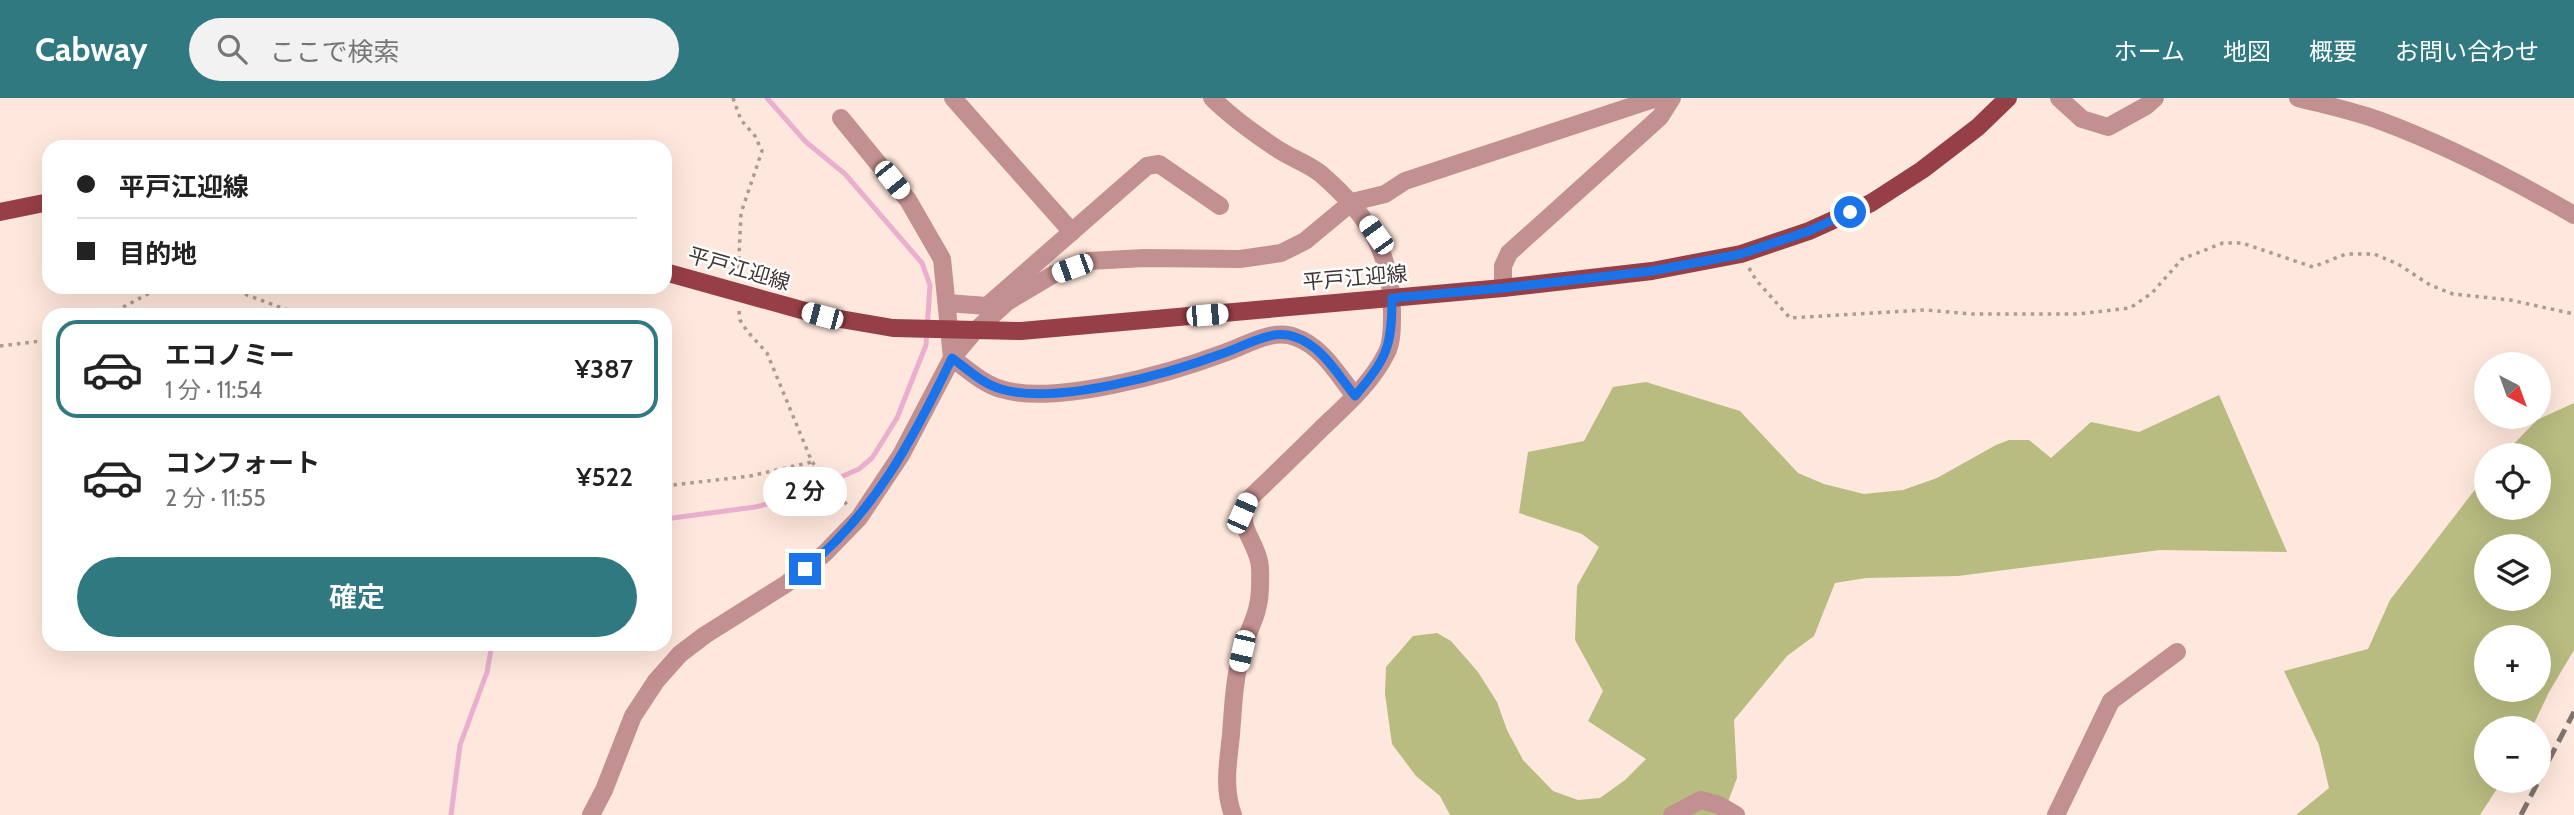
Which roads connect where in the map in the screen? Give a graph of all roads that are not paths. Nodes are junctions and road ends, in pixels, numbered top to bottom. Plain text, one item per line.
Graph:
1 (953, 98) edge
2 (1212, 98) edge
3 (1657, 98) edge
4 (1672, 98) edge
5 (2008, 98) edge
6 (2059, 98) edge
7 (2155, 98) edge
8 (2298, 98) edge
9 (841, 118) dead end
10 (1352, 202) junction
11 (42, 203) edge
12 (1220, 206) dead end
13 (0, 212) edge
14 (2574, 215) edge
15 (1072, 232) junction
16 (672, 274) edge
17 (1503, 288) junction
18 (1392, 298) junction
19 (947, 303) junction
20 (952, 358) junction
21 (1355, 396) junction
22 (2177, 652) dead end
23 (591, 815) edge
24 (1233, 815) edge
25 (1672, 815) edge
26 (1736, 815) edge
27 (2056, 815) edge

1 - 15 street
2 - 10 street
3 - 10 street
4 - 17 street
5 - 17 main road, 平戸江迎線
6 - 7 street
8 - 14 street
9 - 19 street
10 - 18 street
10 - 20 street
11 - 13 main road
12 - 15 street
15 - 19 street
16 - 18 main road, 平戸江迎線
17 - 18 main road, 平戸江迎線
18 - 21 street
19 - 20 street
20 - 21 street
20 - 23 street
21 - 24 street
22 - 27 street
25 - 26 street

